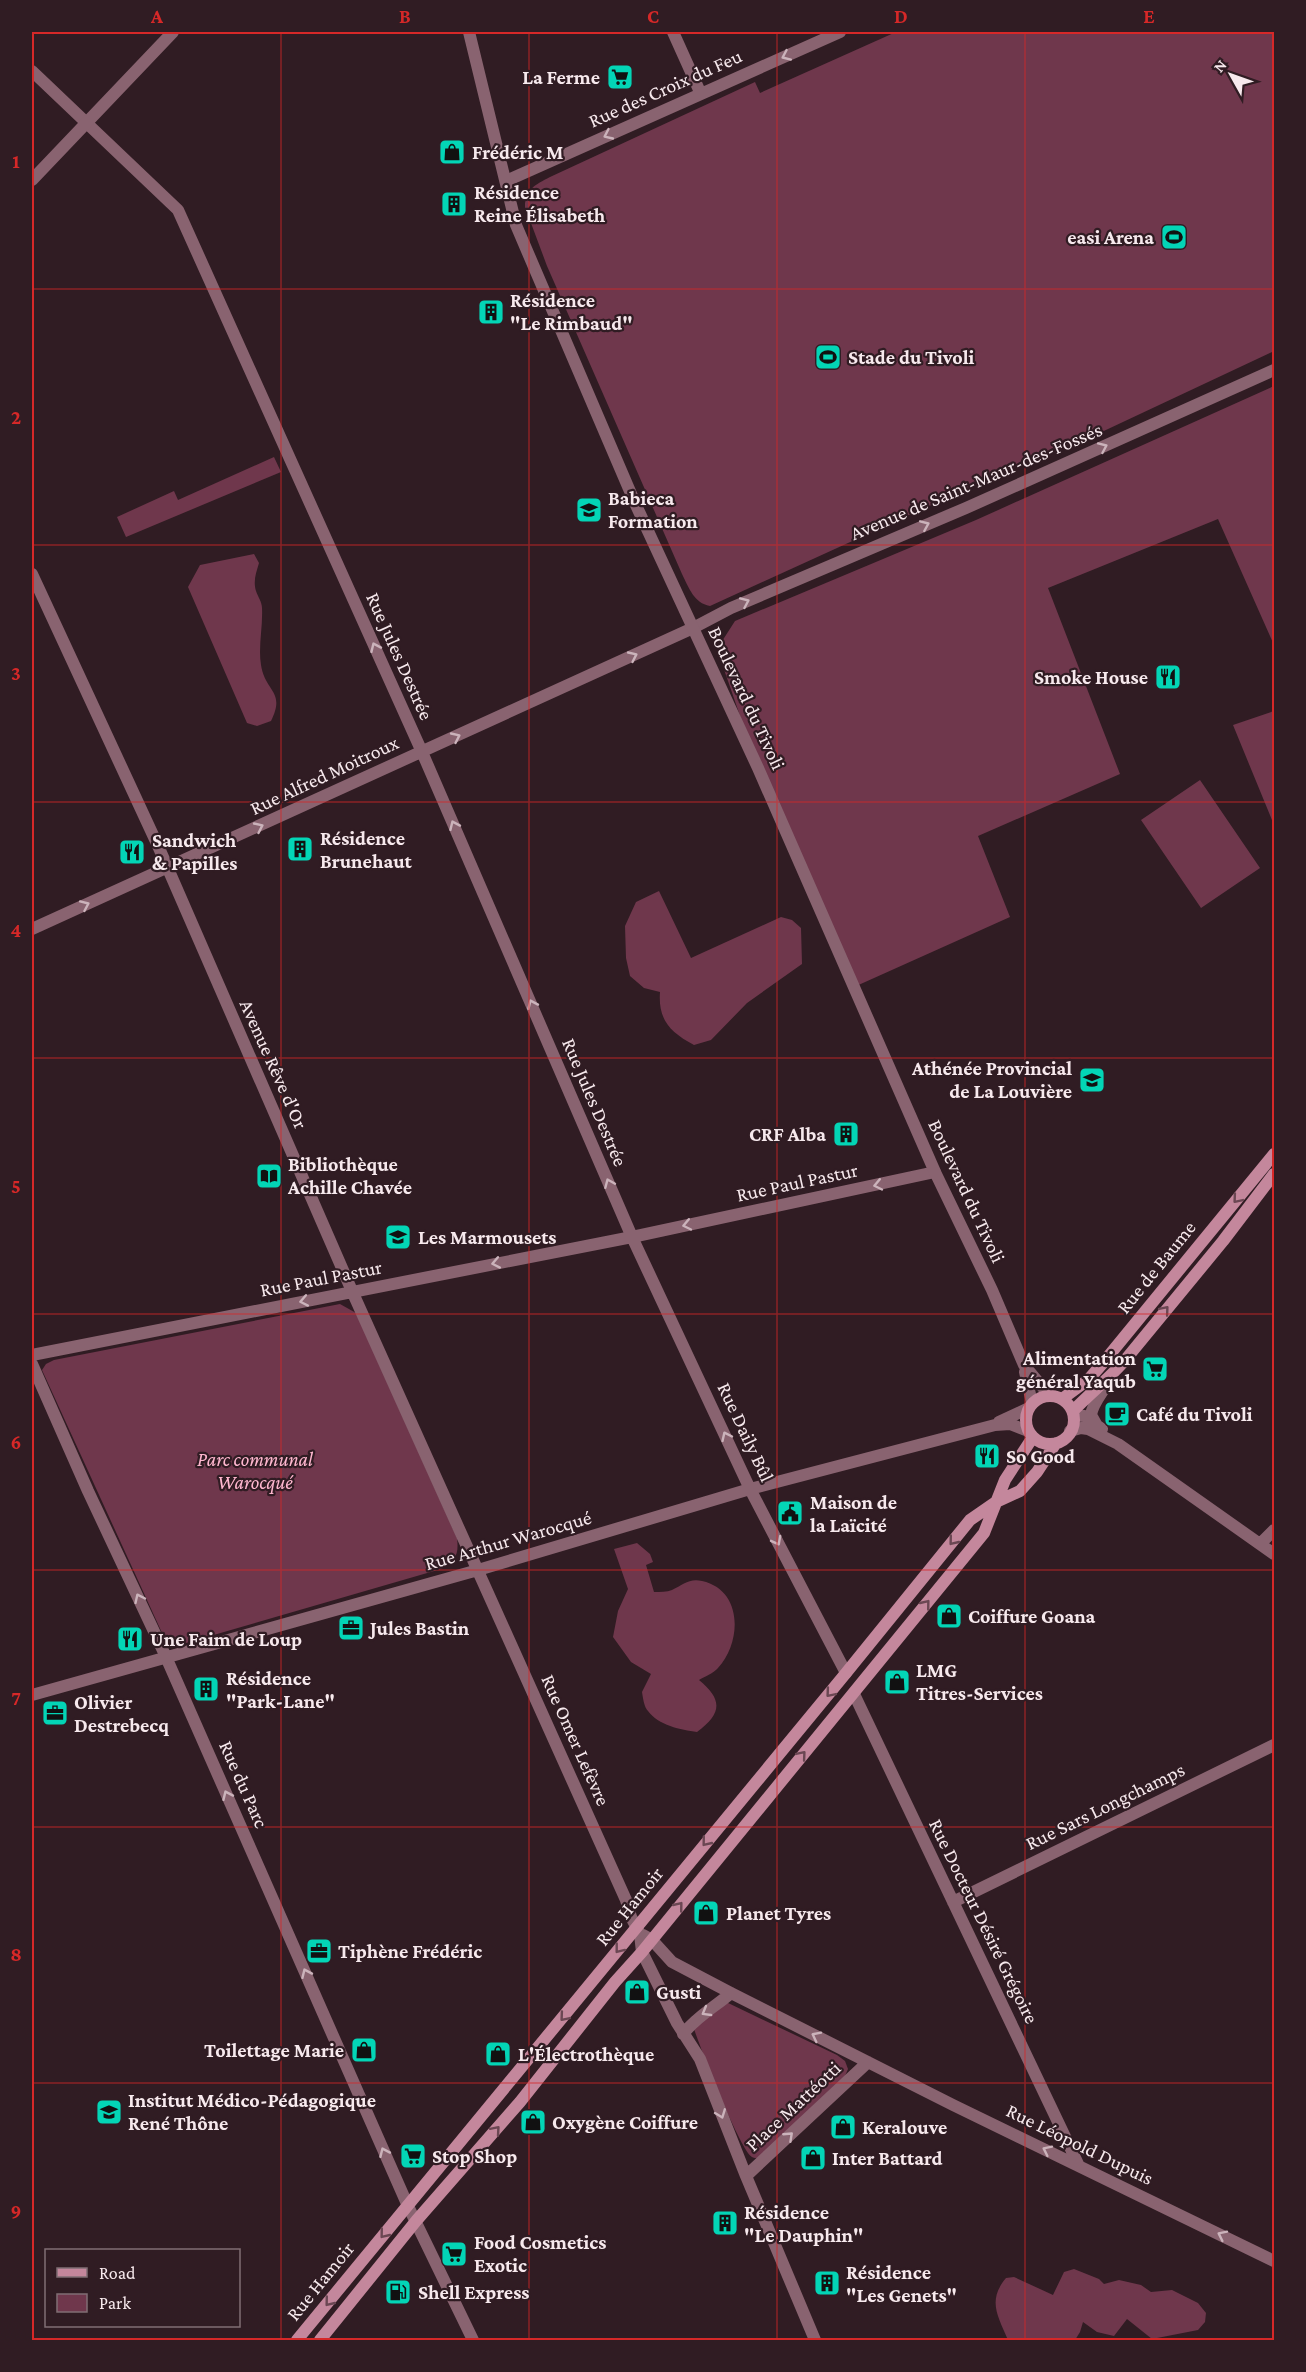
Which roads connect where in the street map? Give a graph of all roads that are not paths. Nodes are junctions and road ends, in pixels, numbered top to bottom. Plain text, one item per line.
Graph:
1 (173, 32) edge
2 (469, 32) edge
3 (673, 32) edge
4 (840, 32) edge
5 (32, 70) edge
6 (700, 92) junction
7 (87, 122) junction
8 (32, 180) edge
9 (506, 181) junction
10 (1275, 370) edge
11 (32, 574) edge
12 (693, 628) junction
13 (422, 752) junction
14 (168, 868) junction
15 (32, 929) edge
16 (1275, 1154) edge
17 (935, 1172) junction
18 (1275, 1174) edge
19 (632, 1237) junction
20 (352, 1292) junction
21 (32, 1355) edge
22 (32, 1364) edge
23 (1025, 1367) junction
24 (1110, 1378) junction
25 (1056, 1398) junction
26 (1030, 1406) junction
27 (1073, 1413) junction
28 (995, 1425) junction
29 (1096, 1425) junction
30 (1070, 1431) junction
31 (1031, 1434) junction
32 (1056, 1443) junction
33 (1118, 1444) junction
34 (750, 1489) junction
35 (996, 1502) junction
36 (1275, 1530) edge
37 (1260, 1544) junction
38 (1275, 1554) edge
39 (478, 1570) junction
40 (166, 1657) junction
41 (846, 1674) junction
42 (854, 1694) junction
43 (32, 1695) edge
44 (1275, 1745) edge
45 (953, 1902) junction
46 (643, 1934) junction
47 (642, 1952) junction
48 (731, 1993) junction
49 (683, 2034) junction
50 (868, 2062) junction
51 (1079, 2166) junction
52 (746, 2176) junction
53 (408, 2206) junction
54 (416, 2221) junction
55 (1275, 2261) edge
56 (297, 2340) edge
57 (320, 2340) edge
58 (473, 2340) edge
59 (815, 2340) edge

1 - 7 street
2 - 9 street, Boulevard du Tivoli
3 - 6 street
4 -> 6 street, Rue des Croix du Feu
5 - 7 street, Rue Jules Destrée
6 -> 9 street, Rue des Croix du Feu
7 - 8 street
13 -> 7 street, Rue Jules Destrée
9 - 12 street, Boulevard du Tivoli
12 -> 10 street, Avenue de Saint-Maur-des-Fossés
11 - 14 street, Avenue Rêve d'Or
13 -> 12 street, Rue Alfred Moitroux
12 - 17 street, Boulevard du Tivoli
14 -> 13 street, Rue Alfred Moitroux
19 -> 13 street, Rue Jules Destrée
15 -> 14 street, Rue Alfred Moitroux
14 - 20 street, Avenue Rêve d'Or
16 -> 25 main road, Rue de Baume
17 -> 19 street, Rue Paul Pastur
17 - 23 street, Boulevard du Tivoli
24 -> 18 main road, Rue de Baume
19 -> 20 street, Rue Paul Pastur
34 -> 19 street, Rue Daily Bûl
20 -> 21 street, Rue Paul Pastur
20 - 39 street, Avenue Rêve d'Or
40 -> 22 street, Rue du Parc
23 - 25 street, Boulevard du Tivoli
23 - 26 street, Boulevard du Tivoli
24 - 27 main road, Rue de Baume
24 - 29 street
25 - 26 main road
25 - 27 main road
26 - 28 street, Rue Arthur Warocqué
26 - 31 main road
27 - 29 street
27 - 30 main road
28 - 31 street, Rue Arthur Warocqué
28 - 34 street, Rue Arthur Warocqué
29 - 33 street
30 - 32 main road
30 - 33 street
31 - 32 main road
31 - 35 main road, Rue Hamoir
32 - 35 main road, Rue Hamoir
33 - 37 street
34 - 39 street, Rue Arthur Warocqué
34 -> 41 street, Rue Daily Bûl
35 -> 41 main road, Rue Hamoir
42 -> 35 main road, Rue Hamoir
36 - 37 street
37 - 38 street
39 - 40 street, Rue Arthur Warocqué
39 - 46 street, Rue Omer Lefèvre
40 - 43 street, Rue Arthur Warocqué
53 -> 40 street, Rue du Parc
41 -> 46 main road, Rue Hamoir
42 - 45 street, Rue Docteur Désiré Grégoire
46 -> 42 main road, Rue Hamoir
44 - 45 street, Rue Sars Longchamps
45 - 51 street, Rue Docteur Désiré Grégoire
46 - 47 main road, Rue Hamoir
46 - 48 street, Place Mattéotti
46 -> 53 main road, Rue Hamoir
47 - 49 street, Place Mattéotti
54 -> 47 main road, Rue Hamoir
48 -> 49 street
50 -> 48 street, Place Mattéotti
49 -> 52 street, Place Mattéotti
51 -> 50 street, Rue Léopold Dupuis
52 -> 50 street, Place Mattéotti
55 -> 51 street, Rue Léopold Dupuis
52 - 59 street
53 - 54 street, Rue du Parc
53 -> 56 main road, Rue Hamoir
54 - 57 main road, Rue Hamoir
54 - 58 street, Rue du Parc

